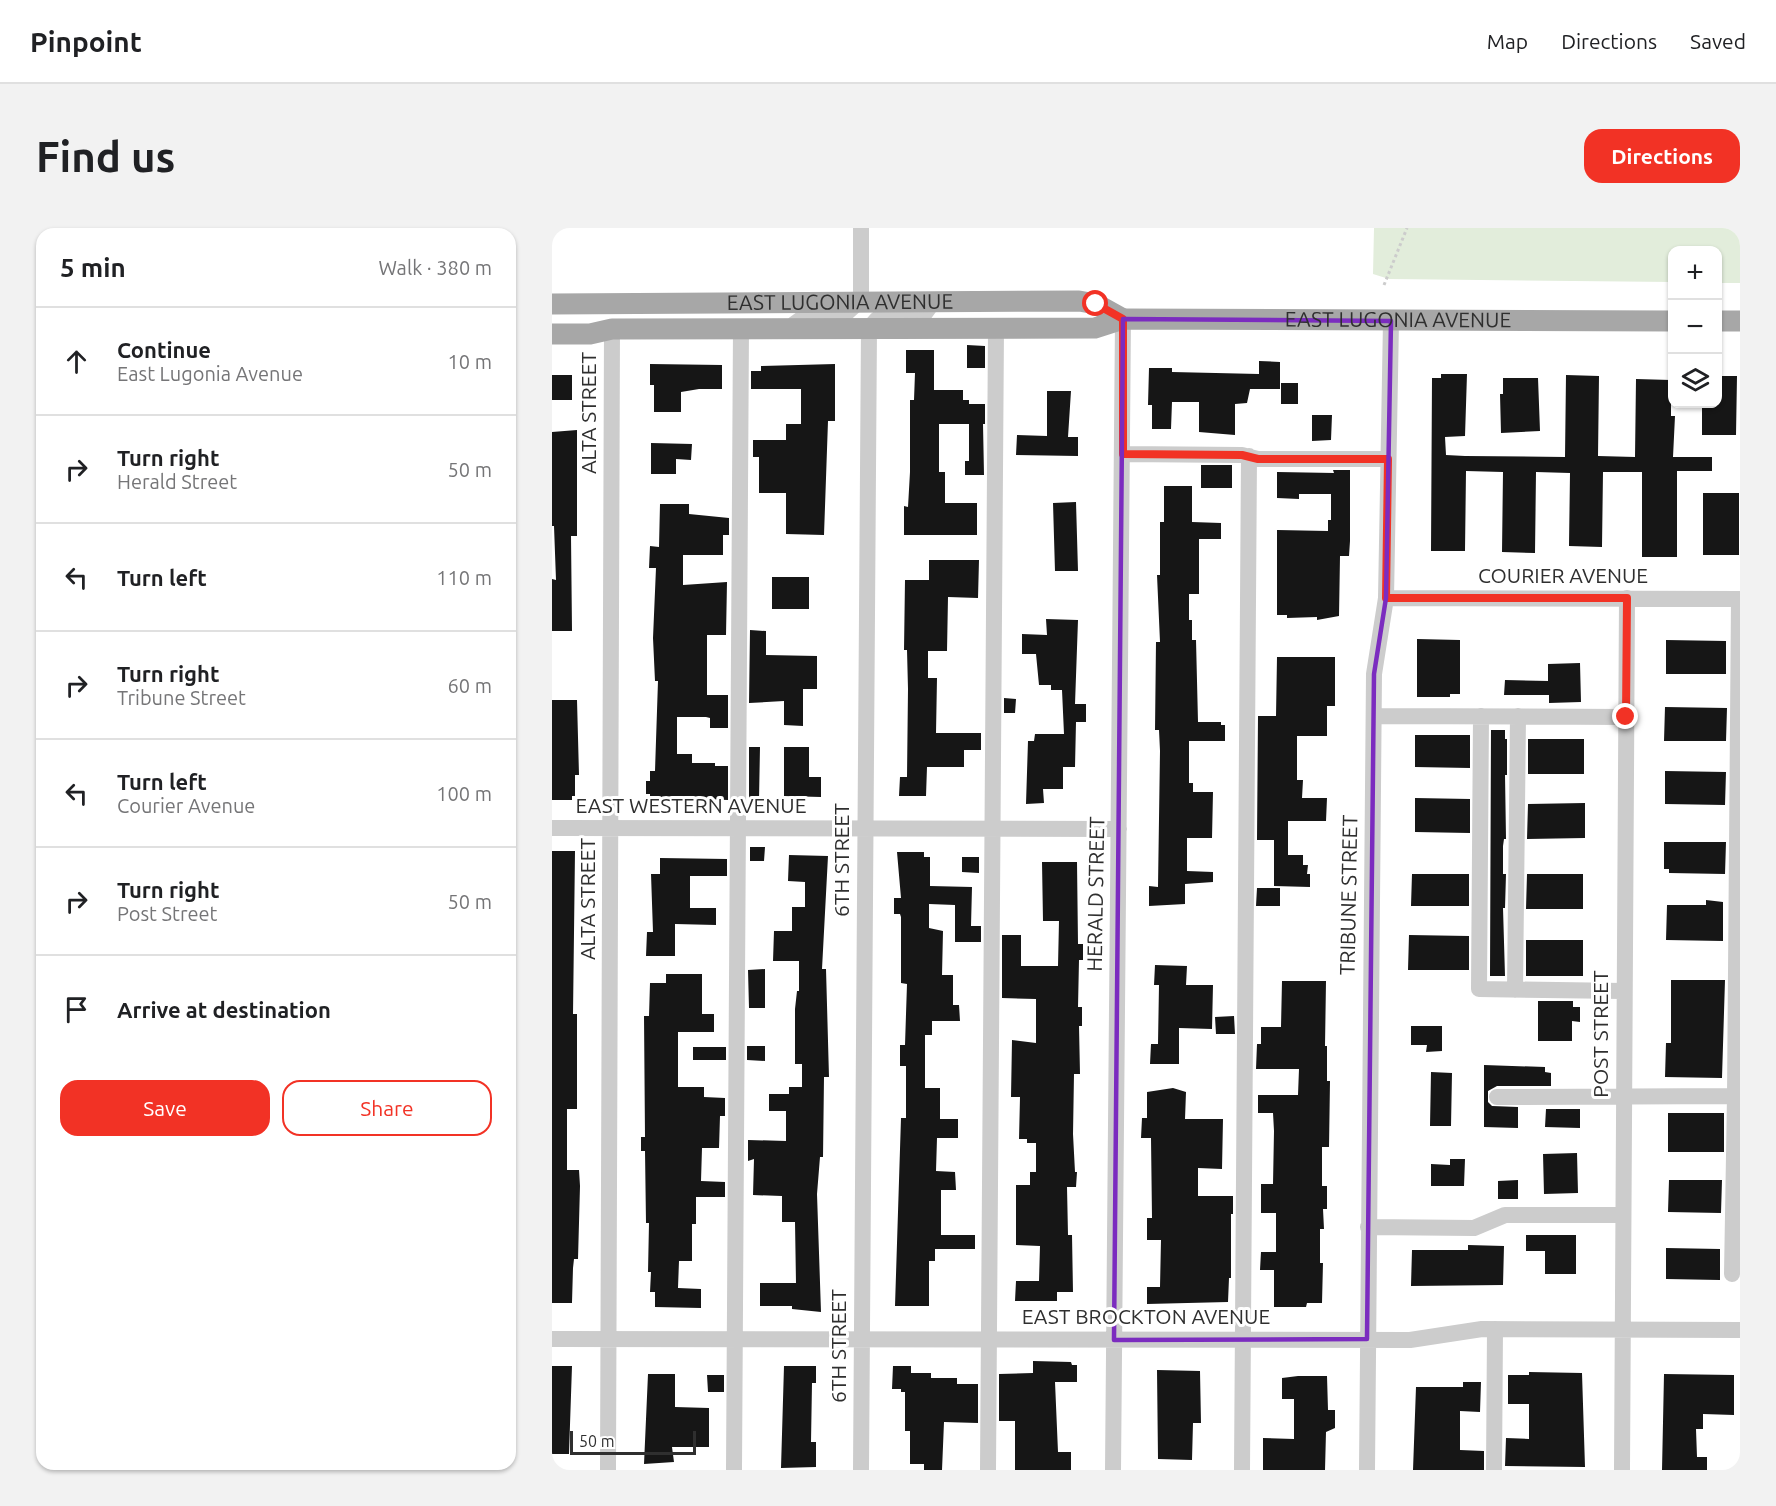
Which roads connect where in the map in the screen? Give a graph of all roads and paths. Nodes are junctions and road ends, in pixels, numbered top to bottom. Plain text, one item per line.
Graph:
1 (861, 228) edge
2 (1407, 228) edge
3 (1384, 285) dead end
4 (861, 300) junction
5 (934, 301) junction
6 (552, 304) edge
7 (1123, 319) junction
8 (1391, 321) junction
9 (1668, 321) edge
10 (1722, 321) edge
11 (1740, 321) edge
12 (741, 328) junction
13 (788, 328) junction
14 (869, 328) junction
15 (996, 328) junction
16 (612, 329) junction
17 (552, 334) edge
18 (1123, 454) junction
19 (1249, 456) junction
20 (1388, 459) junction
21 (1386, 598) junction
22 (1627, 598) junction
23 (1740, 599) edge
24 (1481, 716) junction
25 (1518, 716) junction
26 (1374, 717) junction
27 (1626, 717) junction
28 (552, 828) edge
29 (611, 828) junction
30 (737, 828) junction
31 (993, 828) junction
32 (865, 829) junction
33 (1119, 829) junction
34 (1515, 990) junction
35 (1623, 991) junction
36 (1624, 1096) junction
37 (1737, 1096) edge
38 (1497, 1097) dead end
39 (1623, 1215) junction
40 (1368, 1227) junction
41 (1732, 1274) dead end
42 (1495, 1329) junction
43 (1623, 1329) junction
44 (1740, 1330) edge
45 (861, 1338) junction
46 (552, 1339) edge
47 (608, 1339) junction
48 (734, 1339) junction
49 (1367, 1339) junction
50 (988, 1340) junction
51 (1114, 1340) junction
52 (1243, 1340) junction
53 (608, 1470) edge
54 (734, 1470) edge
55 (861, 1470) edge
56 (988, 1470) edge
57 (1113, 1470) edge
58 (1242, 1470) edge
59 (1367, 1470) edge
60 (1494, 1470) edge
61 (1622, 1470) edge

1 - 4 street
2 - 3 path
4 - 5 main road, EAST LUGONIA AVENUE
4 - 6 main road, EAST LUGONIA AVENUE
4 - 13 street
5 - 7 main road, EAST LUGONIA AVENUE
5 - 14 street
7 - 8 main road, EAST LUGONIA AVENUE
7 - 15 main road, EAST LUGONIA AVENUE
7 - 18 street, HERALD STREET
8 - 9 main road, EAST LUGONIA AVENUE
8 - 20 street, TRIBUNE STREET
10 - 11 main road
12 - 13 main road, EAST LUGONIA AVENUE
12 - 16 main road, EAST LUGONIA AVENUE
12 - 30 street
13 - 14 main road, EAST LUGONIA AVENUE
14 - 15 main road, EAST LUGONIA AVENUE
14 - 32 street, 6TH STREET
15 - 31 street
16 - 17 main road, EAST LUGONIA AVENUE
16 - 29 street, ALTA STREET
18 - 19 street
18 - 33 street, HERALD STREET
19 - 20 street
19 - 52 street
20 - 21 street, TRIBUNE STREET
21 - 22 street, COURIER AVENUE
21 - 26 street, TRIBUNE STREET
22 - 23 street, COURIER AVENUE
22 - 27 street, POST STREET
23 - 37 street
24 - 25 street
24 - 26 street
24 - 34 street
25 - 27 street
25 - 34 street
26 - 40 street, TRIBUNE STREET
27 - 35 street, POST STREET
28 - 29 street, EAST WESTERN AVENUE
29 - 30 street, EAST WESTERN AVENUE
29 - 47 street, ALTA STREET
30 - 32 street, EAST WESTERN AVENUE
30 - 48 street
31 - 32 street, EAST WESTERN AVENUE
31 - 33 street, EAST WESTERN AVENUE
31 - 50 street
32 - 45 street, 6TH STREET
33 - 51 street, HERALD STREET
34 - 35 street
35 - 36 street, POST STREET
36 - 37 street
36 - 38 street
36 - 39 street, POST STREET
37 - 41 street
39 - 40 street
39 - 43 street, POST STREET
40 - 49 street, TRIBUNE STREET
42 - 43 street, EAST BROCKTON AVENUE
42 - 49 street, EAST BROCKTON AVENUE
42 - 60 street
43 - 44 street, EAST BROCKTON AVENUE
43 - 61 street, POST STREET
45 - 48 street, EAST BROCKTON AVENUE
45 - 50 street, EAST BROCKTON AVENUE
45 - 55 street, 6TH STREET
46 - 47 street, EAST BROCKTON AVENUE
47 - 48 street, EAST BROCKTON AVENUE
47 - 53 street, ALTA STREET
48 - 54 street
49 - 52 street, EAST BROCKTON AVENUE
49 - 59 street, TRIBUNE STREET
50 - 51 street, EAST BROCKTON AVENUE
50 - 56 street
51 - 52 street, EAST BROCKTON AVENUE
51 - 57 street, HERALD STREET
52 - 58 street

